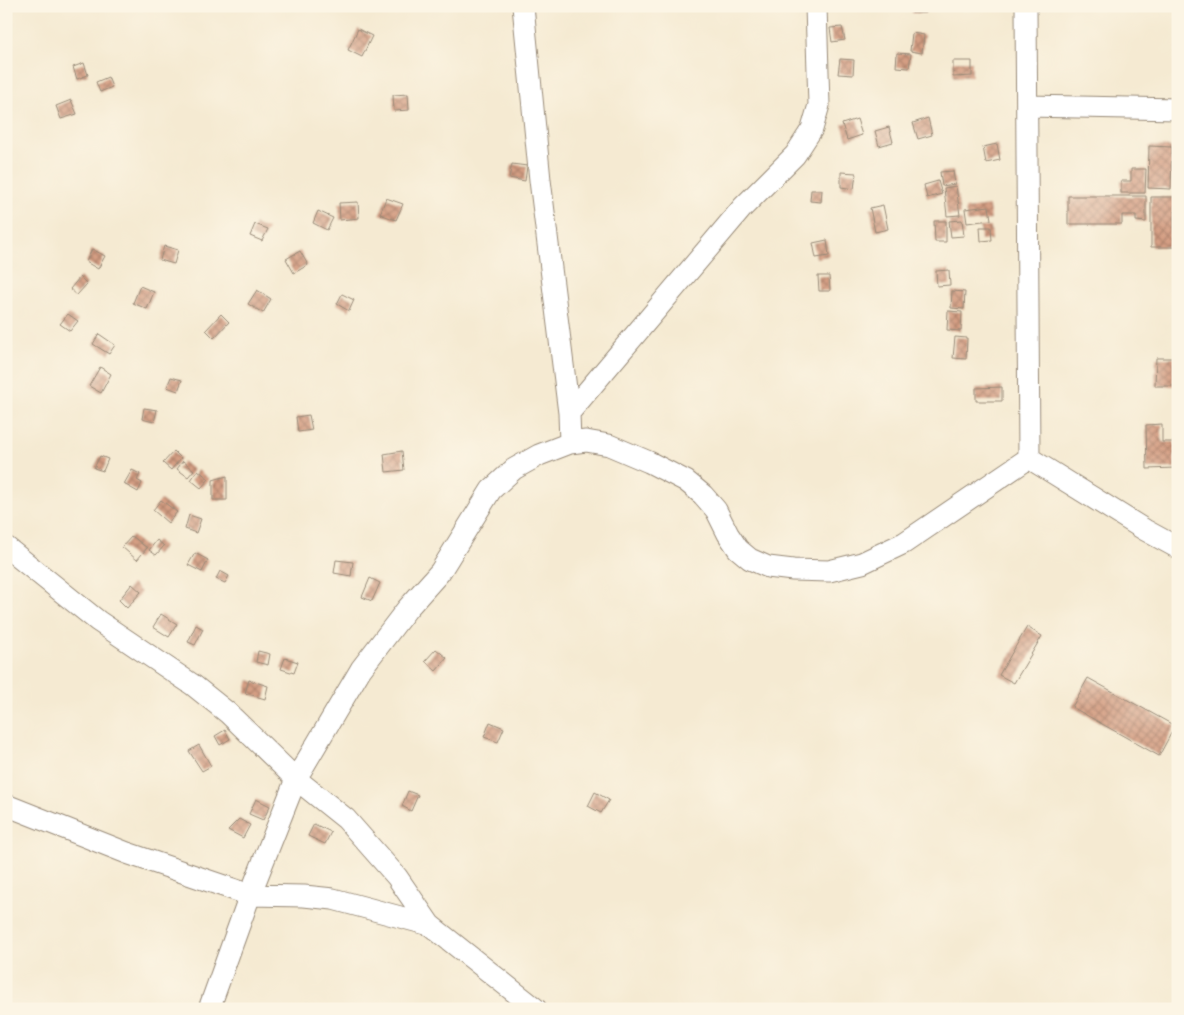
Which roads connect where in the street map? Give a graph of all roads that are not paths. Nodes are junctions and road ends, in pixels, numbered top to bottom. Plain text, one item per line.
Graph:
1 (523, 6) edge
2 (816, 6) edge
3 (1026, 6) edge
4 (1028, 106) junction
5 (1178, 109) edge
6 (569, 413) junction
7 (570, 443) junction
8 (1029, 458) junction
9 (6, 547) edge
10 (1178, 548) edge
11 (296, 778) junction
12 (6, 805) edge
13 (250, 894) junction
14 (430, 925) junction
15 (209, 1009) edge
16 (536, 1009) edge

1 - 6 street
2 - 6 street
3 - 4 street
4 - 5 street
4 - 8 street
6 - 7 street
7 - 8 street
7 - 11 street
8 - 10 street
9 - 11 street
11 - 13 street
11 - 14 street
12 - 13 street
13 - 14 street
13 - 15 street
14 - 16 street

